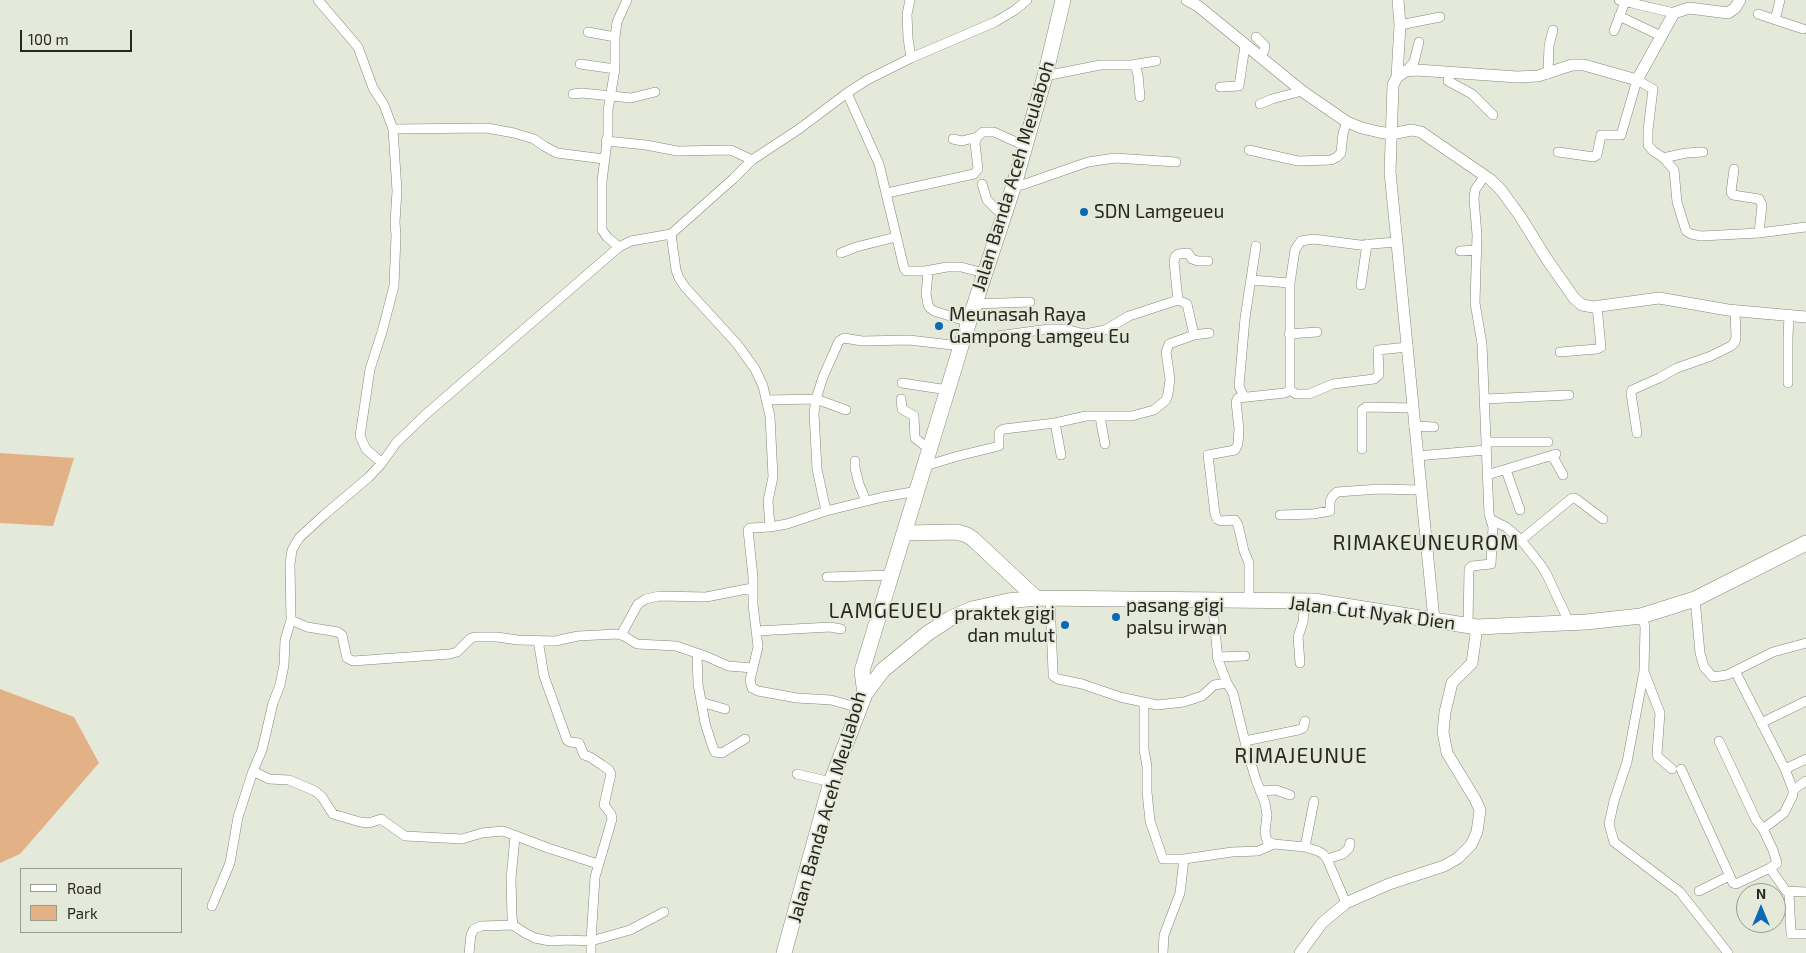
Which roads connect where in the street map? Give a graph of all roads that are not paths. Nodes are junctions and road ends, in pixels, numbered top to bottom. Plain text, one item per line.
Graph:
1 (318, 0) edge
2 (910, 0) edge
3 (1027, 0) edge
4 (1063, 0) edge
5 (1187, 0) edge
6 (1398, 0) edge
7 (1740, 0) edge
8 (1780, 0) edge
9 (623, 1) edge
10 (1622, 1) edge
11 (1689, 4) edge
12 (1674, 13) junction
13 (1758, 14) dead end
14 (1619, 16) junction
15 (1440, 17) dead end
16 (1774, 20) junction
17 (1400, 25) junction
18 (1803, 29) dead end
19 (1553, 30) dead end
20 (1614, 30) dead end
21 (588, 32) dead end
22 (1661, 36) junction
23 (614, 37) junction
24 (1256, 37) dead end
25 (1419, 42) dead end
26 (1245, 46) junction
27 (1261, 55) junction
28 (911, 58) junction
29 (1156, 61) dead end
30 (580, 64) dead end
31 (1135, 64) junction
32 (615, 69) junction
33 (1450, 72) junction
34 (1401, 74) junction
35 (1548, 74) junction
36 (1045, 76) junction
37 (1637, 80) junction
38 (1220, 87) dead end
39 (1302, 91) junction
40 (655, 92) dead end
41 (847, 93) junction
42 (573, 94) dead end
43 (610, 97) junction
44 (1140, 98) dead end
45 (1260, 104) dead end
46 (1492, 115) dead end
47 (1347, 122) junction
48 (393, 129) junction
49 (1392, 129) junction
50 (977, 137) junction
51 (953, 139) dead end
52 (606, 141) junction
53 (1025, 146) junction
54 (1250, 150) dead end
55 (1558, 152) dead end
56 (1703, 152) dead end
57 (1663, 158) junction
58 (604, 159) junction
59 (752, 160) junction
60 (1176, 162) dead end
61 (1734, 169) dead end
62 (1484, 175) junction
63 (982, 184) dead end
64 (1014, 185) junction
65 (887, 193) junction
66 (1004, 217) junction
67 (1806, 227) edge
68 (1759, 233) junction
69 (671, 234) junction
70 (896, 237) junction
71 (1396, 242) junction
72 (1367, 244) junction
73 (619, 246) junction
74 (1256, 246) dead end
75 (1460, 250) dead end
76 (1477, 250) junction
77 (841, 253) dead end
78 (1208, 260) dead end
79 (925, 271) junction
80 (984, 274) junction
81 (1251, 280) junction
82 (1290, 283) junction
83 (1361, 285) dead end
84 (1178, 300) junction
85 (1030, 302) dead end
86 (974, 304) junction
87 (1597, 306) junction
88 (1735, 310) junction
89 (1789, 316) junction
90 (1806, 317) edge
91 (969, 322) junction
92 (1316, 332) dead end
93 (1209, 333) dead end
94 (1290, 334) junction
95 (1194, 335) junction
96 (962, 342) junction
97 (1408, 347) junction
98 (1560, 352) dead end
99 (1788, 382) dead end
100 (902, 383) dead end
101 (948, 390) junction
102 (1290, 390) junction
103 (1569, 395) dead end
104 (1244, 397) junction
105 (816, 399) junction
106 (901, 399) dead end
107 (1485, 399) junction
108 (767, 400) junction
109 (1413, 408) junction
110 (846, 410) dead end
111 (1100, 416) junction
112 (1055, 423) junction
113 (1414, 426) junction
114 (1434, 427) dead end
115 (1637, 433) dead end
116 (1548, 442) dead end
117 (1105, 444) dead end
118 (1486, 446) junction
119 (929, 449) junction
120 (1362, 449) dead end
121 (1061, 456) dead end
122 (1418, 456) junction
123 (855, 460) dead end
124 (382, 463) junction
125 (925, 466) junction
126 (1506, 470) junction
127 (1487, 475) junction
128 (1563, 475) dead end
129 (1421, 490) junction
130 (918, 492) junction
131 (866, 501) junction
132 (1520, 510) dead end
133 (826, 511) junction
134 (1280, 515) dead end
135 (1603, 519) dead end
136 (1492, 520) junction
137 (770, 527) junction
138 (905, 534) junction
139 (1521, 540) junction
140 (1806, 542) edge
141 (892, 575) junction
142 (827, 577) dead end
143 (752, 588) junction
144 (1043, 598) junction
145 (1212, 599) junction
146 (1696, 599) junction
147 (1249, 600) junction
148 (1306, 601) junction
149 (1641, 616) junction
150 (291, 620) junction
151 (1434, 620) junction
152 (1569, 622) junction
153 (1472, 626) junction
154 (842, 629) dead end
155 (756, 631) junction
156 (620, 634) junction
157 (538, 640) junction
158 (1806, 643) edge
159 (697, 654) junction
160 (1245, 656) dead end
161 (1217, 657) junction
162 (1300, 663) dead end
163 (753, 668) junction
164 (1735, 671) junction
165 (1644, 672) junction
166 (1227, 683) junction
167 (862, 701) junction
168 (1806, 701) edge
169 (701, 702) junction
170 (1144, 703) junction
171 (725, 709) dead end
172 (1305, 721) dead end
173 (1761, 723) junction
174 (745, 738) dead end
175 (1245, 741) junction
176 (1719, 742) dead end
177 (1806, 759) edge
178 (1785, 769) junction
179 (252, 771) junction
180 (797, 774) dead end
181 (1806, 781) edge
182 (831, 782) junction
183 (1793, 790) junction
184 (1260, 791) junction
185 (1290, 795) dead end
186 (1314, 801) dead end
187 (1763, 829) junction
188 (514, 836) junction
189 (1350, 843) dead end
190 (1274, 844) junction
191 (1305, 848) junction
192 (1184, 859) junction
193 (1327, 859) junction
194 (598, 864) junction
195 (1770, 868) junction
196 (1729, 876) junction
197 (1699, 891) dead end
198 (1789, 892) junction
199 (1806, 892) edge
200 (1346, 903) junction
201 (212, 906) dead end
202 (664, 912) dead end
203 (513, 925) junction
204 (1806, 934) edge
205 (591, 941) junction
206 (469, 953) edge
207 (592, 953) edge
208 (784, 953) edge
209 (1163, 953) edge
210 (1300, 953) edge
211 (1728, 953) edge

1 - 48 street
2 - 28 street
3 - 28 street
4 - 36 highway, Jalan Banda Aceh Meulaboh
5 - 26 street
6 - 17 street
7 - 11 street
8 - 16 street
9 - 23 street
10 - 12 street
10 - 14 street
11 - 12 street
12 - 22 street
13 - 16 street
14 - 20 street
14 - 22 street
15 - 17 street
16 - 18 street
17 - 34 street
19 - 35 street
21 - 23 street
22 - 37 street
23 - 32 street
24 - 27 street
25 - 34 street
26 - 27 street
26 - 38 street
27 - 39 street
28 - 41 street
29 - 31 street
30 - 32 street
31 - 36 street
31 - 44 street
32 - 43 street
33 - 34 street
33 - 35 street
33 - 46 street
34 - 49 street
35 - 37 street
36 - 53 highway, Jalan Banda Aceh Meulaboh
37 - 55 street
37 - 57 street
39 - 45 street
39 - 47 street
40 - 43 street
41 - 59 street
41 - 65 street
42 - 43 street
43 - 52 street
47 - 49 street
47 - 54 street
48 - 58 street
48 - 124 street
49 - 62 street
49 - 71 street
50 - 51 street
50 - 53 street
50 - 65 street
52 - 58 street
52 - 59 street
53 - 64 highway, Jalan Banda Aceh Meulaboh
56 - 57 street
57 - 68 street
58 - 73 street
59 - 69 street
60 - 64 street
61 - 68 street
62 - 76 street
62 - 87 street
63 - 66 street
64 - 66 highway, Jalan Banda Aceh Meulaboh
65 - 70 street
66 - 80 highway, Jalan Banda Aceh Meulaboh
67 - 68 street
69 - 73 street
69 - 108 street
70 - 77 street
70 - 79 street
71 - 72 street
71 - 97 street
72 - 82 street
72 - 83 street
73 - 124 street
74 - 81 street
75 - 76 street
76 - 107 street
78 - 84 street
79 - 80 street
79 - 91 street
80 - 86 highway, Jalan Banda Aceh Meulaboh
81 - 82 street
81 - 104 street
82 - 94 street
84 - 95 street
84 - 96 street
85 - 86 street
86 - 91 highway, Jalan Banda Aceh Meulaboh
87 - 88 street
87 - 98 street
88 - 89 street
88 - 115 street
89 - 90 street
89 - 99 street
91 - 96 highway, Jalan Banda Aceh Meulaboh
92 - 94 street
93 - 95 street
94 - 102 street
95 - 111 street
96 - 101 highway, Jalan Banda Aceh Meulaboh
96 - 105 street
97 - 102 street
97 - 109 street
100 - 101 street
101 - 119 highway, Jalan Banda Aceh Meulaboh
102 - 104 street
103 - 107 street
104 - 147 street
105 - 108 street
105 - 110 street
105 - 133 street
106 - 119 street
107 - 118 street
108 - 137 street
109 - 113 street
109 - 120 street
111 - 112 street
111 - 117 street
112 - 121 street
112 - 125 street
113 - 114 street
113 - 122 street
116 - 118 street
118 - 122 street
118 - 127 street
119 - 125 highway, Jalan Banda Aceh Meulaboh
122 - 129 street
123 - 131 street
124 - 150 street
125 - 130 highway, Jalan Banda Aceh Meulaboh
126 - 127 street
126 - 128 street
126 - 132 street
127 - 136 street
129 - 134 street
129 - 151 street
130 - 131 street
130 - 138 highway, Jalan Banda Aceh Meulaboh
131 - 133 street
133 - 137 street
135 - 139 street
136 - 139 street
136 - 153 street
137 - 143 street
138 - 141 highway, Jalan Banda Aceh Meulaboh
138 - 144 highway
139 - 152 street
140 - 146 highway, Jalan Cut Nyak Dien
141 - 142 street
141 - 167 highway, Jalan Banda Aceh Meulaboh
143 - 155 street
143 - 156 street
144 - 145 highway, Jalan Cut Nyak Dien
144 - 167 highway, Jalan Cut Nyak Dien
144 - 170 street
145 - 147 highway, Jalan Cut Nyak Dien
145 - 161 street
146 - 149 highway, Jalan Cut Nyak Dien
146 - 164 street
147 - 148 highway, Jalan Cut Nyak Dien
148 - 151 highway, Jalan Cut Nyak Dien
148 - 162 street
149 - 152 highway, Jalan Cut Nyak Dien
149 - 165 street
150 - 157 street
150 - 179 street
151 - 153 highway, Jalan Cut Nyak Dien
152 - 153 highway, Jalan Cut Nyak Dien
153 - 200 street
154 - 155 street
155 - 163 street
156 - 157 street
156 - 159 street
157 - 194 street
158 - 164 street
159 - 163 street
159 - 169 street
160 - 161 street
161 - 166 street
163 - 167 street
164 - 173 street
165 - 196 street
165 - 211 street
166 - 170 street
166 - 175 street
167 - 182 highway, Jalan Banda Aceh Meulaboh
168 - 173 street
169 - 171 street
169 - 174 street
170 - 192 street
172 - 175 street
173 - 178 street
175 - 184 street
176 - 187 street
177 - 178 street
178 - 183 street
179 - 188 street
179 - 201 street
180 - 182 street
181 - 183 street
182 - 208 highway, Jalan Banda Aceh Meulaboh
183 - 187 street
184 - 185 street
184 - 190 street
186 - 191 street
187 - 195 street
188 - 194 street
188 - 203 street
189 - 193 street
190 - 191 street
190 - 192 street
191 - 193 street
192 - 209 street
193 - 200 street
194 - 205 street
195 - 196 street
195 - 198 street
196 - 197 street
198 - 199 street
198 - 204 street
200 - 210 street
202 - 205 street
203 - 205 street
203 - 206 street
205 - 207 street

